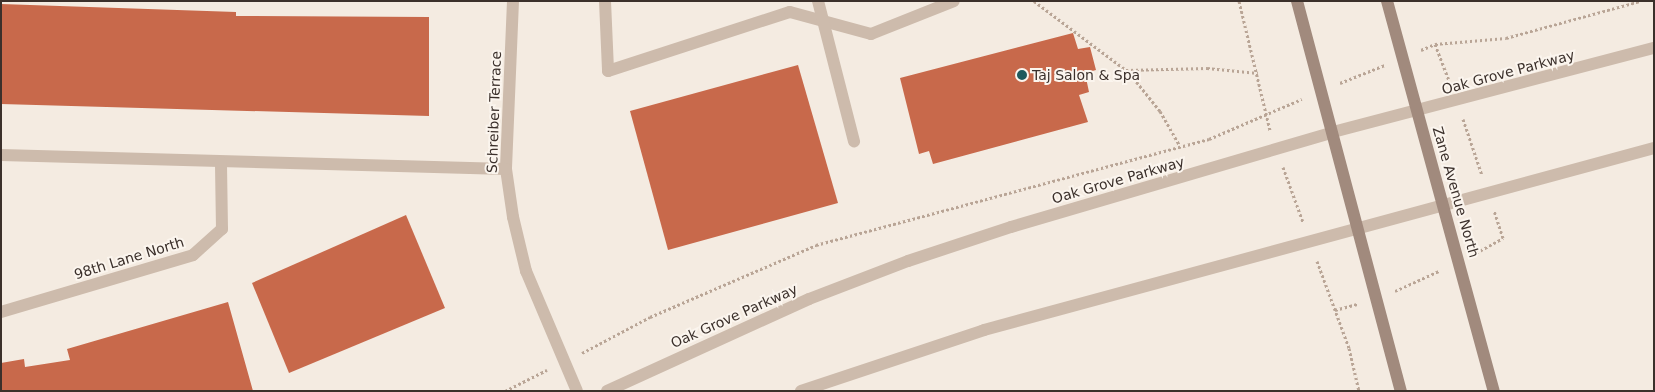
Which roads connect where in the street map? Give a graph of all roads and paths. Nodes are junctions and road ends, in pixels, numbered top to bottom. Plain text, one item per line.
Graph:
1 (513, 1) edge
2 (605, 1) edge
3 (818, 1) edge
4 (954, 1) edge
5 (1034, 1) edge
6 (1239, 1) edge
7 (1297, 1) edge
8 (1387, 1) edge
9 (1640, 1) edge
10 (826, 22) junction
11 (1434, 44) junction
12 (1654, 48) edge
13 (1402, 58) junction
14 (1126, 70) junction
15 (1258, 74) junction
16 (1321, 91) junction
17 (1457, 101) junction
18 (1417, 111) junction
19 (1265, 115) junction
20 (1333, 132) junction
21 (854, 141) dead end
22 (1180, 146) junction
23 (1654, 148) edge
24 (1278, 150) junction
25 (1, 155) edge
26 (221, 162) junction
27 (506, 169) junction
28 (1488, 192) junction
29 (1445, 204) junction
30 (1357, 228) junction
31 (1310, 240) junction
32 (1460, 262) junction
33 (1376, 299) junction
34 (1335, 310) junction
35 (1, 312) edge
36 (609, 339) dead end
37 (519, 384) dead end
38 (505, 391) edge
39 (577, 391) edge
40 (607, 391) edge
41 (802, 391) edge
42 (1359, 391) edge
43 (1401, 391) edge
44 (1494, 391) edge

1 - 27 street, Schreiber Terrace
2 - 10 street
3 - 10 street
4 - 10 street
5 - 14 path
6 - 15 path
7 - 16 main road
8 - 13 main road, Zane Avenue North
9 - 11 path
10 - 21 street
11 - 13 path
11 - 17 path
12 - 17 street, Oak Grove Parkway
13 - 16 path
13 - 18 main road, Zane Avenue North
14 - 15 path
14 - 22 path
15 - 19 path
16 - 19 path
16 - 20 main road
17 - 18 street, Oak Grove Parkway
17 - 28 path
18 - 20 street, Oak Grove Parkway
18 - 29 main road, Zane Avenue North
19 - 22 path
19 - 24 path
20 - 24 street, Oak Grove Parkway
20 - 30 main road
22 - 36 path
23 - 28 street
24 - 31 path
24 - 40 street, Oak Grove Parkway
25 - 26 street
26 - 27 street
26 - 35 street, 98th Lane North
27 - 39 street, Schreiber Terrace
28 - 29 street
28 - 32 path
29 - 30 street
29 - 32 main road, Zane Avenue North
30 - 31 street
30 - 33 main road
31 - 34 path
31 - 41 street
32 - 33 path
32 - 44 main road, Zane Avenue North
33 - 34 path
33 - 43 main road
34 - 42 path
37 - 38 path

